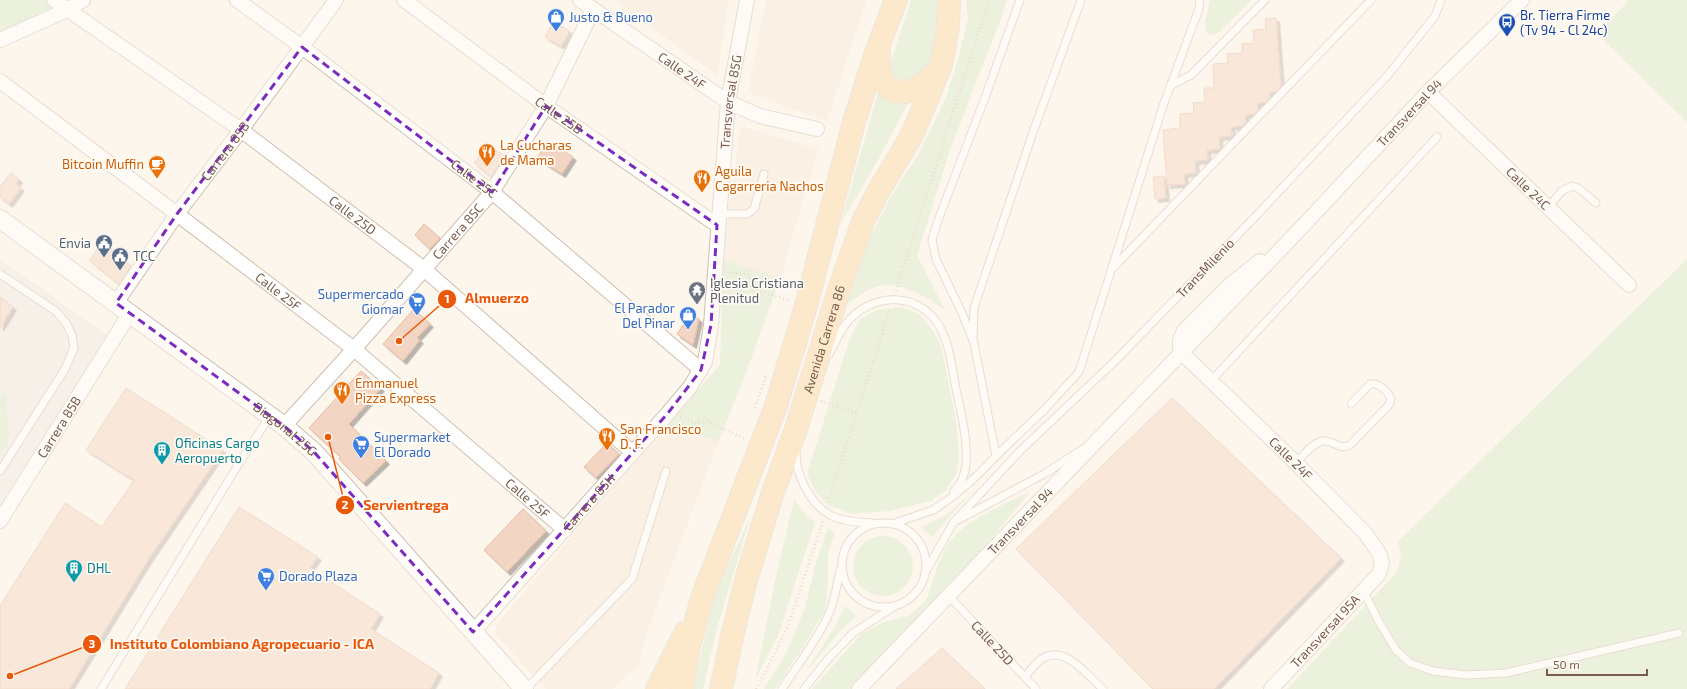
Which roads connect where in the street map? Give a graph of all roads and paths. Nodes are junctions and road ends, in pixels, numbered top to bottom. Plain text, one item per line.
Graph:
1 (54, 0) edge
2 (83, 0) edge
3 (237, 0) edge
4 (336, 0) edge
5 (404, 0) edge
6 (580, 0) edge
7 (747, 0) edge
8 (896, 0) edge
9 (949, 0) edge
10 (989, 0) edge
11 (1020, 0) edge
12 (1081, 0) edge
13 (1200, 0) edge
14 (1265, 0) edge
15 (1371, 0) edge
16 (1441, 0) edge
17 (1522, 0) edge
18 (67, 10) junction
19 (593, 10) junction
20 (0, 40) edge
21 (302, 47) junction
22 (878, 47) junction
23 (941, 65) junction
24 (0, 81) edge
25 (1170, 86) junction
26 (1428, 92) junction
27 (728, 102) junction
28 (546, 106) junction
29 (817, 129) dead end
30 (241, 130) junction
31 (1437, 137) dead end
32 (764, 174) dead end
33 (492, 192) junction
34 (1596, 203) dead end
35 (1548, 207) junction
36 (177, 214) junction
37 (0, 219) edge
38 (718, 220) junction
39 (424, 269) junction
40 (715, 270) junction
41 (1111, 270) junction
42 (0, 274) edge
43 (1629, 285) dead end
44 (791, 293) dead end
45 (788, 300) junction
46 (893, 300) junction
47 (786, 307) dead end
48 (123, 308) junction
49 (974, 343) junction
50 (354, 349) junction
51 (1182, 353) junction
52 (701, 370) junction
53 (766, 373) dead end
54 (1211, 381) junction
55 (807, 394) junction
56 (1351, 404) dead end
57 (755, 409) dead end
58 (668, 413) junction
59 (857, 413) junction
60 (277, 421) junction
61 (796, 429) junction
62 (748, 432) dead end
63 (1102, 436) junction
64 (745, 439) junction
65 (743, 446) dead end
66 (633, 453) junction
67 (996, 456) junction
68 (1296, 463) junction
69 (0, 471) edge
70 (666, 471) dead end
71 (933, 510) junction
72 (826, 511) junction
73 (0, 521) edge
74 (879, 523) junction
75 (953, 523) junction
76 (892, 524) junction
77 (564, 530) junction
78 (842, 562) junction
79 (925, 573) junction
80 (1379, 574) joint
81 (1363, 590) junction
82 (950, 596) junction
83 (702, 598) junction
84 (900, 603) junction
85 (473, 632) junction
86 (1679, 633) dead end
87 (1025, 677) junction
88 (101, 689) edge
89 (525, 689) edge
90 (657, 689) edge
91 (682, 689) edge
92 (720, 689) edge
93 (756, 689) edge
94 (782, 689) edge
95 (804, 689) edge
96 (859, 689) edge
97 (1036, 689) edge
98 (1103, 689) edge
99 (1271, 689) edge

1 - 18 street, Calle 25D
2 - 18 street
3 - 21 street, Calle 25C
4 - 21 street, Carrera 85B
5 - 28 street, Calle 25B
6 - 19 street, Calle 24F
7 - 27 street, Transversal 85G
8 - 22 main road, Avenida Carrera 86
9 - 23 main road, Avenida Carrera 86
10 - 46 path
11 - 49 lane
12 - 49 lane
13 - 25 lane
14 - 25 lane
15 - 41 lane
16 - 75 lane, TransMilenio
17 - 26 street, Transversal 94
18 - 20 street
18 - 30 street, Calle 25D
19 - 27 street, Calle 24F
19 - 28 street, Carrera 85C
21 - 30 street, Carrera 85B
21 - 33 street, Calle 25C
22 - 23 main road
22 - 83 main road, Avenida Carrera 86
23 - 55 main road, Avenida Carrera 86
24 - 36 street, Calle 25F
25 - 41 lane
26 - 35 street, Calle 24C
26 - 51 street, Transversal 94
27 - 29 street, Calle 24F
27 - 38 street, Transversal 85G
28 - 33 street, Carrera 85C
28 - 38 street, Calle 25B
30 - 36 street, Carrera 85B
30 - 39 street, Calle 25D
31 - 54 lane
32 - 38 lane
33 - 39 street, Carrera 85C
33 - 52 street, Calle 25C
34 - 35 lane
35 - 43 street, Calle 24C
36 - 48 street, Carrera 85B
36 - 50 street, Calle 25F
37 - 48 street, Diagonal 25G
38 - 40 street, Transversal 85G
39 - 50 street, Carrera 85C
39 - 66 street, Calle 25D
40 - 45 path
40 - 52 street, Transversal 85G
41 - 67 lane
42 - 69 lane
44 - 45 path
45 - 47 path
46 - 55 lane
46 - 59 path
46 - 71 lane
48 - 60 street, Diagonal 25G
48 - 73 street, Carrera 85B
49 - 67 lane
50 - 60 street, Carrera 85C
50 - 77 street, Calle 25F
51 - 54 street, Calle 24F
51 - 63 street, Transversal 94
52 - 58 street, Carrera 85H
53 - 57 path
54 - 68 street, Calle 24F
55 - 59 path
55 - 61 main road, Avenida Carrera 86
56 - 68 lane
58 - 64 path
58 - 66 street, Carrera 85H
59 - 72 path
60 - 85 street, Diagonal 25G
60 - 88 lane
61 - 72 lane
61 - 92 main road, Avenida Carrera 86
62 - 64 path
63 - 75 lane
63 - 82 street, Transversal 94
64 - 65 path
66 - 77 street, Carrera 85H
67 - 71 lane
68 - 80 street, Calle 24F
70 - 89 lane
71 - 76 lane
72 - 74 lane
72 - 93 path
74 - 76 lane
74 - 78 lane
75 - 79 lane, TransMilenio
76 - 79 lane
77 - 85 street, Carrera 85H
78 - 84 lane
78 - 94 lane
79 - 84 lane
80 - 81 street, Transversal 95A
81 - 86 lane
81 - 99 street, Transversal 95A
82 - 87 lane, Calle 25D
82 - 96 street, Transversal 94
83 - 90 main road
83 - 91 main road, Avenida Carrera 86
84 - 95 lane
85 - 89 street, Diagonal 25G
87 - 97 lane, Calle 25D
87 - 98 lane

